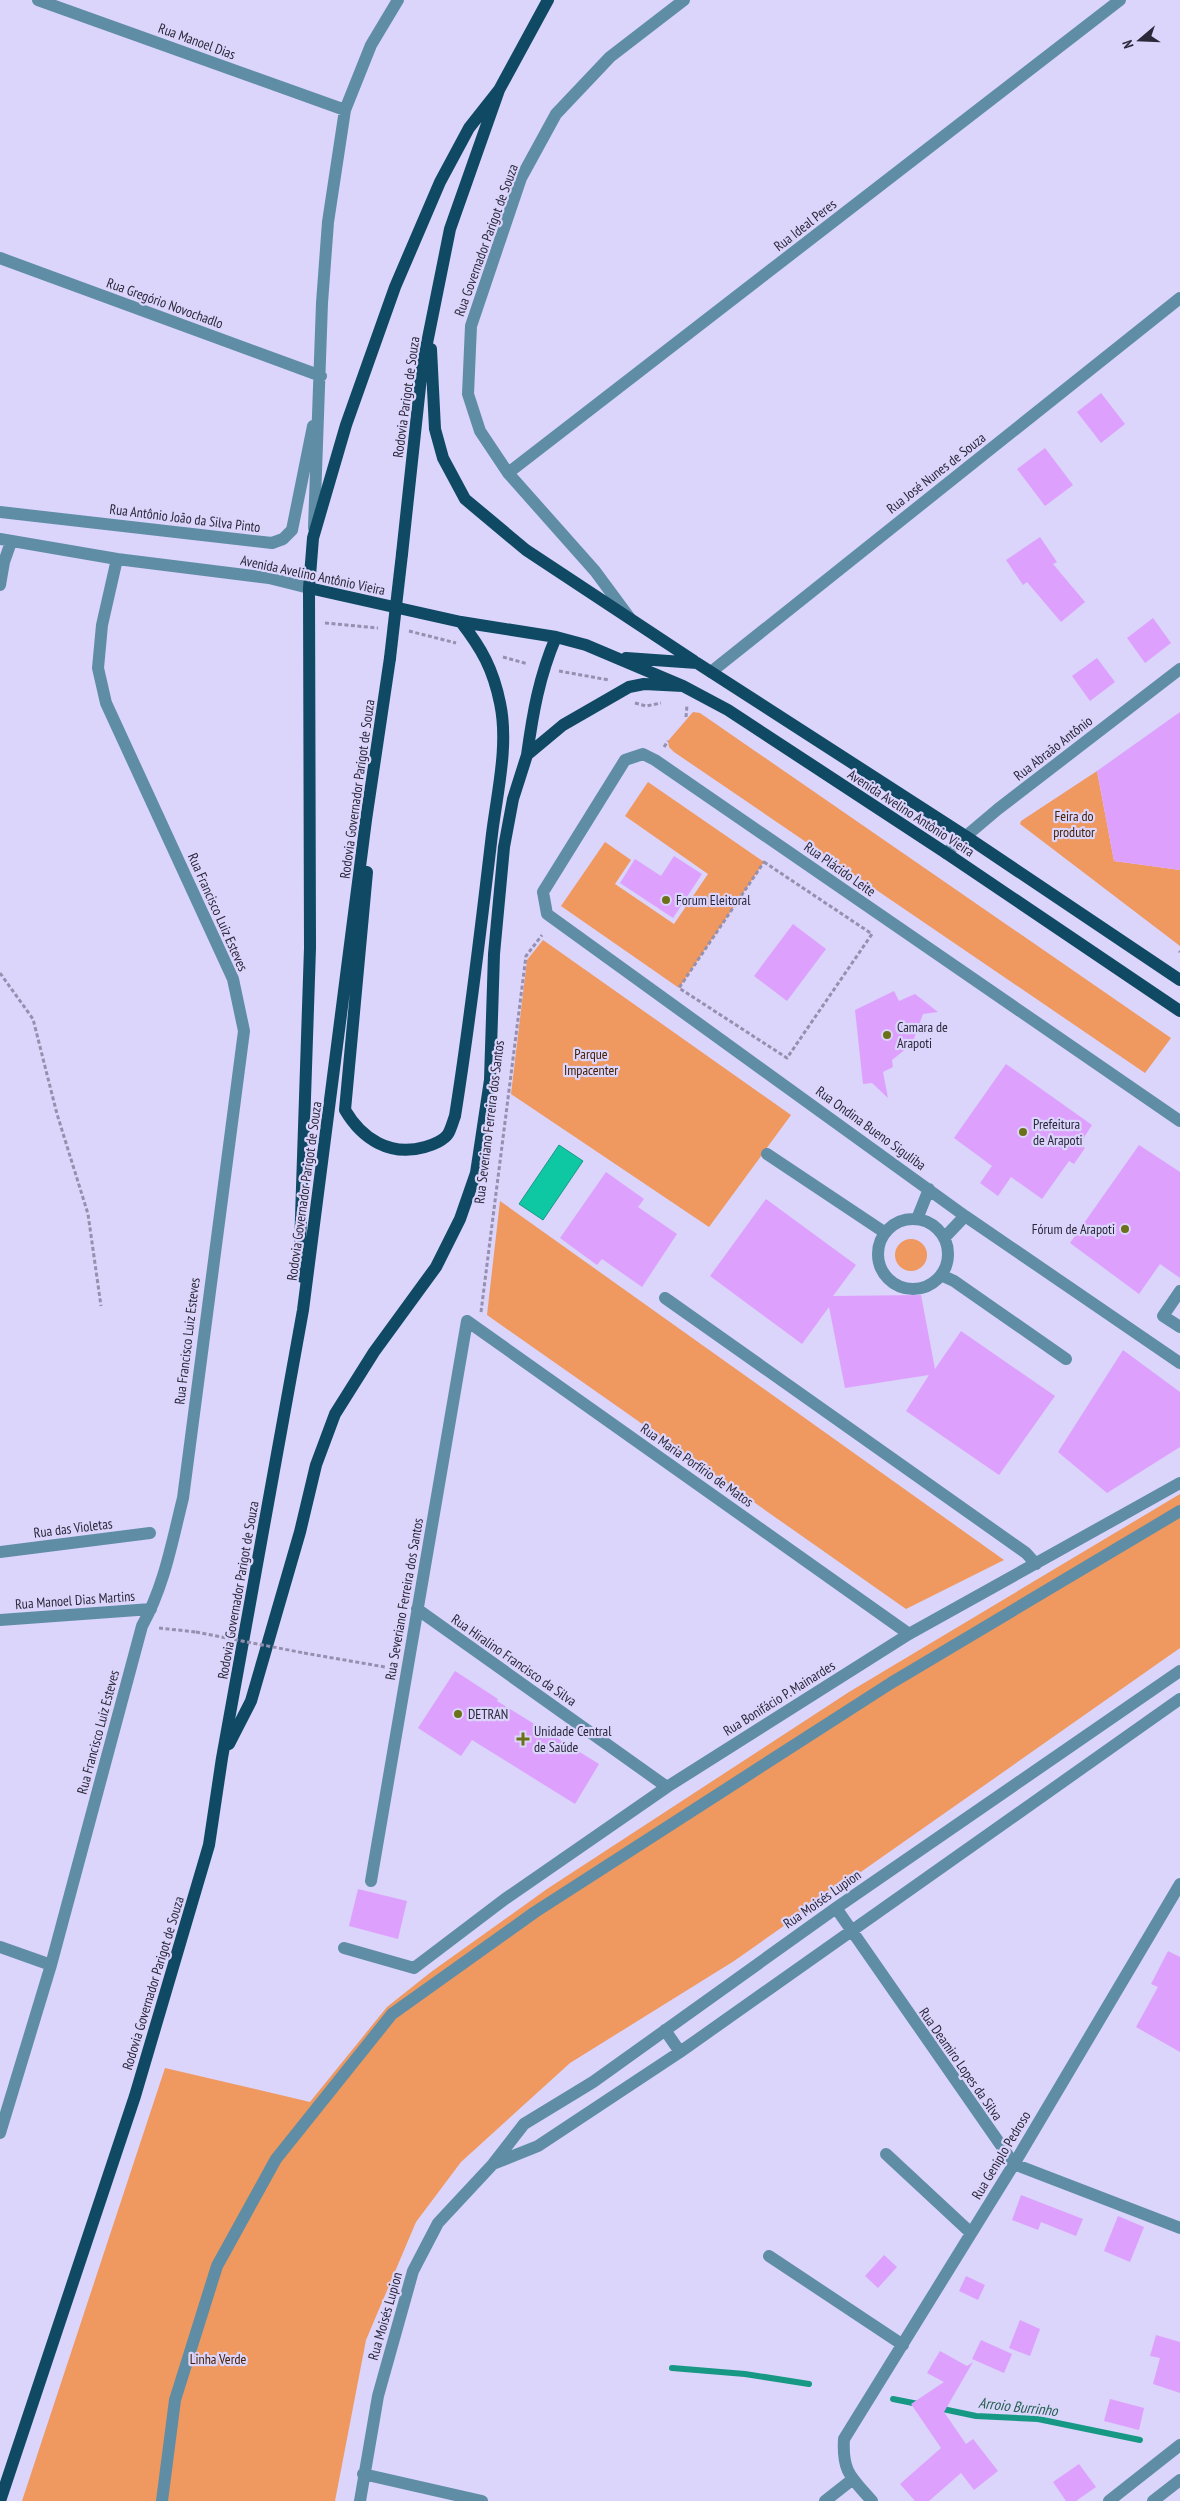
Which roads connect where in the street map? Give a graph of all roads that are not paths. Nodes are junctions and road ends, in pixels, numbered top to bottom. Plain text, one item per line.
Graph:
1 (38, 0) edge
2 (398, 0) edge
3 (548, 0) edge
4 (684, 0) edge
5 (1120, 0) edge
6 (499, 90) junction
7 (345, 110) junction
8 (0, 258) edge
9 (1180, 298) edge
10 (430, 332) junction
11 (321, 376) junction
12 (319, 402) junction
13 (508, 474) junction
14 (0, 512) edge
15 (313, 538) junction
16 (6, 540) edge
17 (117, 559) junction
18 (0, 585) edge
19 (309, 588) junction
20 (630, 619) junction
21 (461, 622) junction
22 (556, 637) junction
23 (390, 658) joint
24 (616, 658) junction
25 (697, 663) junction
26 (1180, 669) edge
27 (710, 672) junction
28 (683, 686) junction
29 (527, 756) junction
30 (366, 820) junction
31 (967, 837) junction
32 (946, 853) junction
33 (547, 914) joint
34 (1180, 980) edge
35 (1180, 1011) edge
36 (1180, 1121) edge
37 (767, 1154) dead end
38 (929, 1189) junction
39 (966, 1216) junction
40 (917, 1219) junction
41 (884, 1232) junction
42 (945, 1237) junction
43 (942, 1275) junction
44 (1180, 1291) edge
45 (665, 1298) dead end
46 (303, 1310) junction
47 (467, 1321) joint
48 (1180, 1327) edge
49 (1066, 1359) dead end
50 (1180, 1363) edge
51 (1180, 1483) edge
52 (1180, 1511) edge
53 (150, 1533) dead end
54 (0, 1552) edge
55 (1036, 1564) junction
56 (151, 1609) junction
57 (417, 1609) junction
58 (0, 1620) edge
59 (909, 1634) junction
60 (1180, 1671) edge
61 (1180, 1698) edge
62 (222, 1758) junction
63 (667, 1787) junction
64 (371, 1881) dead end
65 (1180, 1884) edge
66 (836, 1908) junction
67 (851, 1930) junction
68 (0, 1947) edge
69 (344, 1948) dead end
70 (51, 1965) junction
71 (665, 2030) junction
72 (680, 2052) junction
73 (0, 2133) edge
74 (886, 2154) dead end
75 (494, 2164) junction
76 (1014, 2164) junction
77 (1180, 2228) edge
78 (971, 2233) junction
79 (769, 2256) dead end
80 (903, 2345) junction
81 (1180, 2445) edge
82 (363, 2474) junction
83 (853, 2479) junction
84 (1180, 2480) edge
85 (0, 2501) edge
86 (162, 2501) edge
87 (360, 2501) edge
88 (482, 2501) edge
89 (825, 2501) edge
90 (872, 2501) edge
91 (1109, 2501) edge
92 (1153, 2501) edge

1 - 7 street, Rua Manoel Dias
2 - 7 street, Rua Antônio João da Silva Pinto
3 - 6 main road
4 - 13 street, Rua Governador Parigot de Souza
5 - 13 street, Rua Ideal Peres
6 - 10 main road, Rodovia Parigot de Souza
6 - 15 main road
7 - 11 street, Rua Antônio João da Silva Pinto
8 - 11 street, Rua Gregório Novochadlo
9 - 27 street, Rua José Nunes de Souza
10 - 20 main road
10 - 23 main road, Rodovia Parigot de Souza, bridge
11 - 12 street, Rua Antônio João da Silva Pinto
12 - 14 street, Rua Antônio João da Silva Pinto
12 - 15 street, Rua Antônio João da Silva Pinto
13 - 20 street, Rua Governador Parigot de Souza
15 - 19 main road
16 - 17 street, Avenida Avelino Antônio Vieira
16 - 18 street
17 - 19 street, Avenida Avelino Antônio Vieira
17 - 56 street, Rua Francisco Luiz Esteves
19 - 21 main road, Avenida Avelino Antônio Vieira
19 - 46 main road
20 - 25 main road
21 - 22 main road, Avenida Avelino Antônio Vieira
21 - 30 main road
22 - 24 main road, Avenida Avelino Antônio Vieira
22 - 29 main road
23 - 30 main road, Rodovia Governador Parigot de Souza
24 - 25 main road, Avenida Avelino Antônio Vieira
24 - 28 main road, Avenida Avelino Antônio Vieira
25 - 27 main road, Avenida Avelino Antônio Vieira
26 - 31 street, Rua Abraão Antônio
27 - 31 main road, Avenida Avelino Antônio Vieira
28 - 29 main road
28 - 32 main road, Avenida Avelino Antônio Vieira
29 - 62 main road
30 - 46 main road, Rodovia Governador Parigot de Souza
31 - 32 street, Rua Abraão Antônio
31 - 34 main road, Avenida Avelino Antônio Vieira
32 - 35 main road, Avenida Avelino Antônio Vieira
33 - 36 street, Rua Plácido Leite
33 - 38 street, Rua Ondina Bueno Siguliba
37 - 41 street
38 - 39 street, Rua Ondina Bueno Siguliba
38 - 40 street
39 - 42 street
39 - 50 street, Rua Ondina Bueno Siguliba
40 - 41 street
40 - 42 street
41 - 43 street
42 - 43 street
43 - 49 street
44 - 48 street
45 - 55 street
46 - 62 main road, Rodovia Governador Parigot de Souza
47 - 57 street, Rua Severiano Ferreira dos Santos
47 - 59 street, Rua Maria Porfírio de Matos
51 - 55 street, Rua Bonifácio P. Mainardes
52 - 86 street
53 - 54 street, Rua das Violetas
55 - 59 street, Rua Bonifácio P. Mainardes
56 - 58 street, Rua Manoel Dias Martins
56 - 70 street, Rua Francisco Luiz Esteves
57 - 63 street, Rua Hiralino Francisco da Silva
57 - 64 street, Rua Severiano Ferreira dos Santos
59 - 63 street, Rua Bonifácio P. Mainardes
60 - 66 street, Rua Moisés Lupion
61 - 67 street, Rua Moisés Lupion
62 - 85 main road, Rodovia Governador Parigot de Souza
63 - 69 street, Rua Bonifácio P. Mainardes
65 - 76 street, Rua Geniplo Pedroso
66 - 67 street, Rua Deamiro Lopes da Silva
66 - 71 street, Rua Moisés Lupion
67 - 72 street, Rua Moisés Lupion
67 - 76 street, Rua Deamiro Lopes da Silva
68 - 70 street
70 - 73 street, Rua Francisco Luiz Esteves
71 - 72 street
71 - 75 street, Rua Moisés Lupion
72 - 75 street, Rua Moisés Lupion
74 - 78 street
75 - 82 street, Rua Moisés Lupion
76 - 77 street
76 - 78 street, Rua Geniplo Pedroso
78 - 80 street, Rua Geniplo Pedroso
79 - 80 street
80 - 83 street, Rua Geniplo Pedroso
81 - 91 street
82 - 87 street, Rua Moisés Lupion
82 - 88 street
83 - 89 street
83 - 90 street
84 - 92 street

